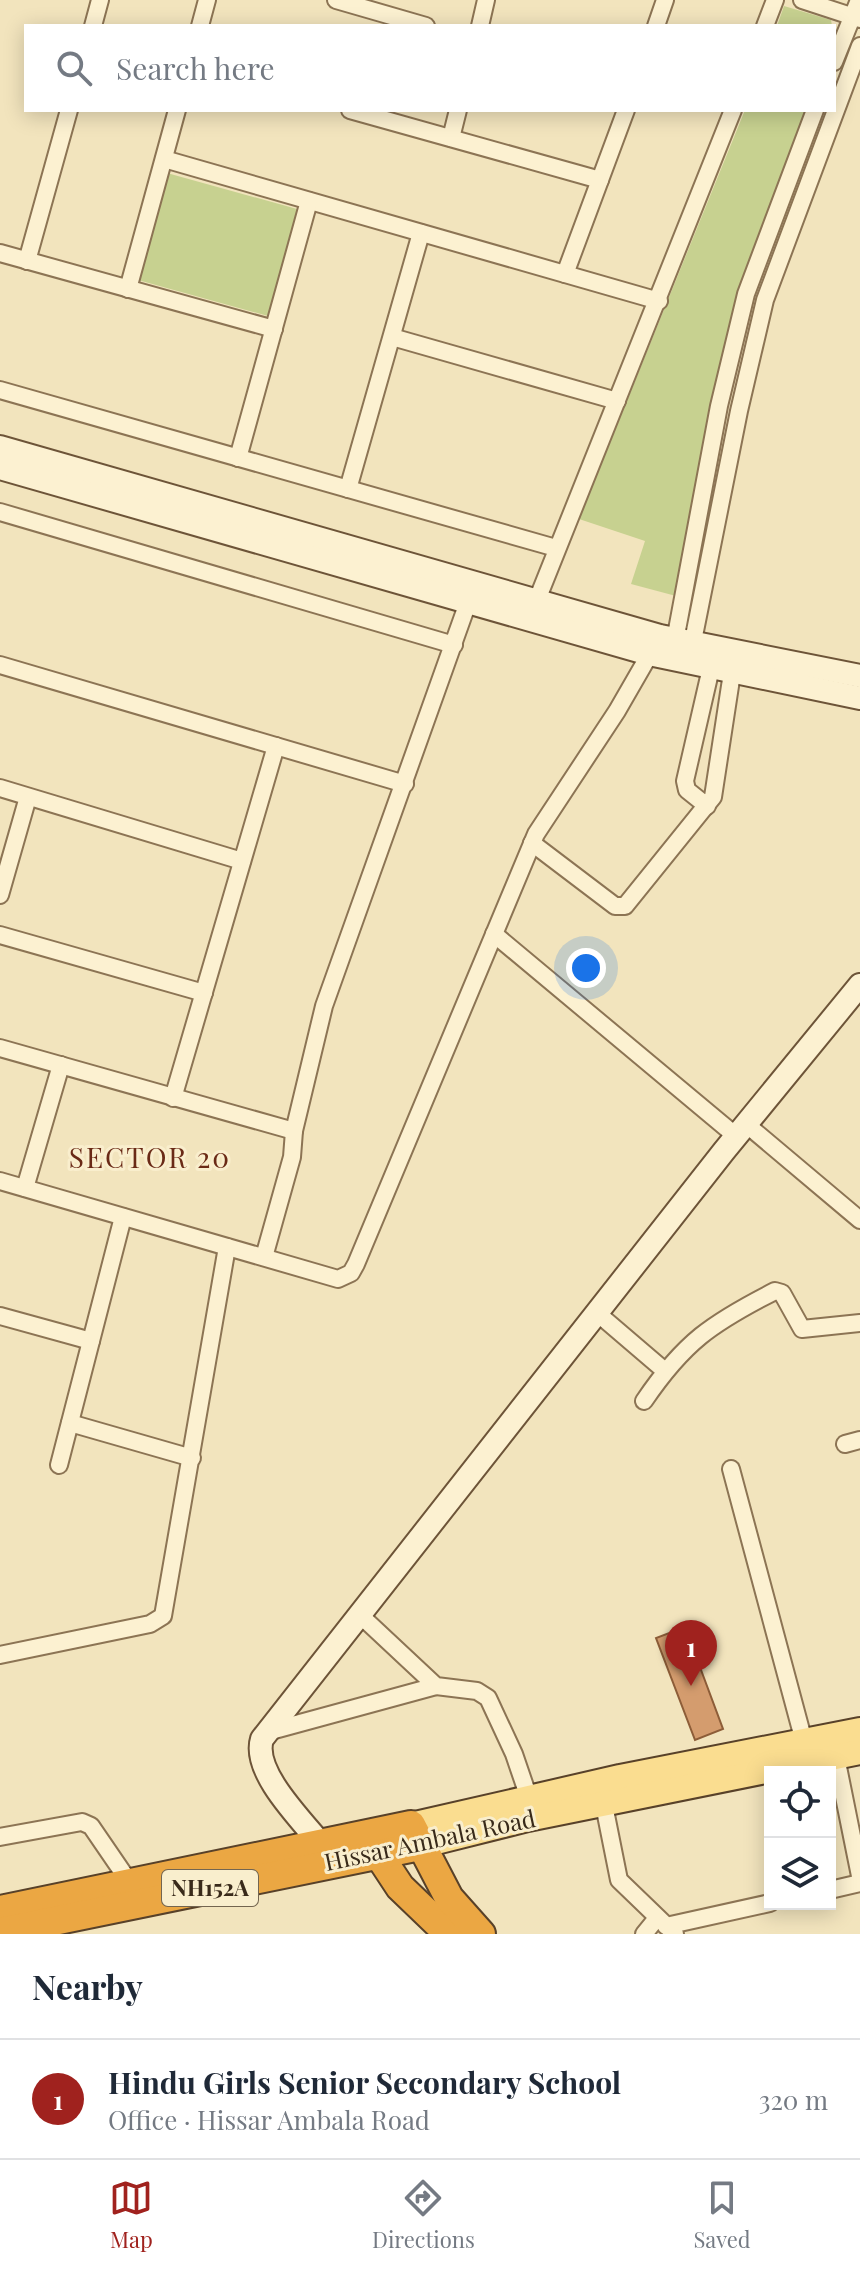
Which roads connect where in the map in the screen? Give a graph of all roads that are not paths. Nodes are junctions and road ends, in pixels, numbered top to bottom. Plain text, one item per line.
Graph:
1 (100, 0) edge
2 (207, 0) edge
3 (336, 0) edge
4 (486, 0) edge
5 (665, 0) edge
6 (775, 0) edge
7 (802, 0) edge
8 (859, 0) edge
9 (856, 18) edge
10 (94, 24) edge
11 (201, 24) edge
12 (419, 24) edge
13 (480, 24) edge
14 (657, 24) edge
15 (766, 24) edge
16 (860, 46) edge
17 (836, 58) edge
18 (836, 110) edge
19 (68, 112) edge
20 (176, 112) edge
21 (357, 112) edge
22 (458, 112) edge
23 (625, 112) edge
24 (732, 112) edge
25 (814, 112) edge
26 (835, 112) edge
27 (451, 138) junction
28 (164, 159) junction
29 (600, 180) junction
30 (309, 201) junction
31 (421, 233) junction
32 (0, 253) edge
33 (27, 261) junction
34 (565, 274) junction
35 (128, 289) junction
36 (659, 301) junction
37 (274, 329) junction
38 (392, 337) junction
39 (0, 390) edge
40 (617, 401) junction
41 (0, 447) edge
42 (238, 458) junction
43 (0, 468) edge
44 (348, 489) junction
45 (0, 512) edge
46 (556, 548) junction
47 (471, 594) junction
48 (533, 610) junction
49 (454, 645) junction
50 (673, 650) junction
51 (0, 665) edge
52 (722, 670) junction
53 (860, 676) edge
54 (860, 698) edge
55 (276, 746) junction
56 (405, 784) junction
57 (0, 788) edge
58 (28, 797) junction
59 (707, 806) junction
60 (532, 843) junction
61 (242, 861) junction
62 (0, 895) edge
63 (494, 934) junction
64 (0, 935) edge
65 (860, 985) edge
66 (204, 993) junction
67 (0, 1048) edge
68 (61, 1065) junction
69 (173, 1098) junction
70 (741, 1130) junction
71 (294, 1131) junction
72 (0, 1181) edge
73 (25, 1188) junction
74 (123, 1217) junction
75 (860, 1220) edge
76 (227, 1247) junction
77 (264, 1257) junction
78 (596, 1312) junction
79 (0, 1316) edge
80 (860, 1323) edge
81 (91, 1341) junction
82 (665, 1371) junction
83 (644, 1401) dead end
84 (70, 1423) junction
85 (192, 1458) junction
86 (59, 1465) dead end
87 (731, 1469) dead end
88 (359, 1614) junction
89 (0, 1655) edge
90 (436, 1686) junction
91 (860, 1730) edge
92 (267, 1732) junction
93 (806, 1752) junction
94 (848, 1754) edge
95 (529, 1798) junction
96 (604, 1805) junction
97 (415, 1836) junction
98 (0, 1837) edge
99 (372, 1845) junction
100 (328, 1853) junction
101 (860, 1873) edge
102 (130, 1883) junction
103 (860, 1883) edge
104 (836, 1889) edge
105 (764, 1904) edge
106 (0, 1910) edge
107 (666, 1926) edge
108 (0, 1932) edge
109 (449, 1934) edge
110 (481, 1934) edge
111 (644, 1934) edge

1 - 10 street
2 - 11 street
3 - 12 street
4 - 13 street
5 - 14 street
6 - 15 street
7 - 9 street
8 - 9 street
9 - 17 street
16 - 18 street
19 - 33 street
20 - 28 street
21 - 27 street
22 - 27 street
23 - 29 street
24 - 36 street
25 - 50 street
26 - 50 street
27 - 29 street
28 - 30 street
28 - 35 street
29 - 34 street
30 - 31 street
30 - 37 street
31 - 34 street
31 - 38 street
32 - 33 street
33 - 35 street
34 - 36 street
35 - 37 street
36 - 40 street
37 - 42 street
38 - 40 street
38 - 44 street
39 - 42 street
40 - 46 street
41 - 47 main road
42 - 44 street
43 - 47 main road
44 - 46 street
45 - 49 street
46 - 48 street
47 - 48 main road
47 - 49 street
48 - 50 main road
49 - 56 street
50 - 52 main road
50 - 53 main road
50 - 60 street
51 - 55 street
52 - 54 main road
52 - 59 street
52 - 59 street
55 - 56 street
55 - 61 street
56 - 71 street
57 - 58 street
58 - 61 street
58 - 62 street
59 - 60 street
60 - 63 street
61 - 66 street
63 - 70 street
63 - 77 street
64 - 66 street
65 - 70 main road
66 - 69 street
67 - 68 street
68 - 69 street
68 - 73 street
69 - 71 street
70 - 75 street
70 - 78 main road
71 - 77 street
72 - 73 street
73 - 74 street
74 - 76 street
74 - 81 street
76 - 77 street
76 - 85 street
78 - 82 street
78 - 88 main road
79 - 81 street
80 - 82 street
81 - 84 street
82 - 83 street
84 - 85 street
84 - 86 street
85 - 89 street
87 - 93 street
88 - 90 street
88 - 92 main road
90 - 92 street
90 - 95 street
91 - 93 main road, Hissar Ambala Road
92 - 100 main road
93 - 94 main road, Hissar Ambala Road
93 - 95 main road, Hissar Ambala Road
93 - 96 main road, Hissar Ambala Road
94 - 101 street
95 - 97 main road, Hissar Ambala Road
96 - 97 main road, Hissar Ambala Road
96 - 107 street
97 - 99 highway, Hissar Ambala Road / NH152A
97 - 110 highway
98 - 102 street
99 - 100 highway, Hissar Ambala Road / NH152A
99 - 109 highway
100 - 102 highway, Hissar Ambala Road / NH152A
100 - 108 highway, Hissar Ambala Road / NH152A
102 - 106 highway, Hissar Ambala Road / NH152A
103 - 104 street
105 - 107 street
107 - 111 street

